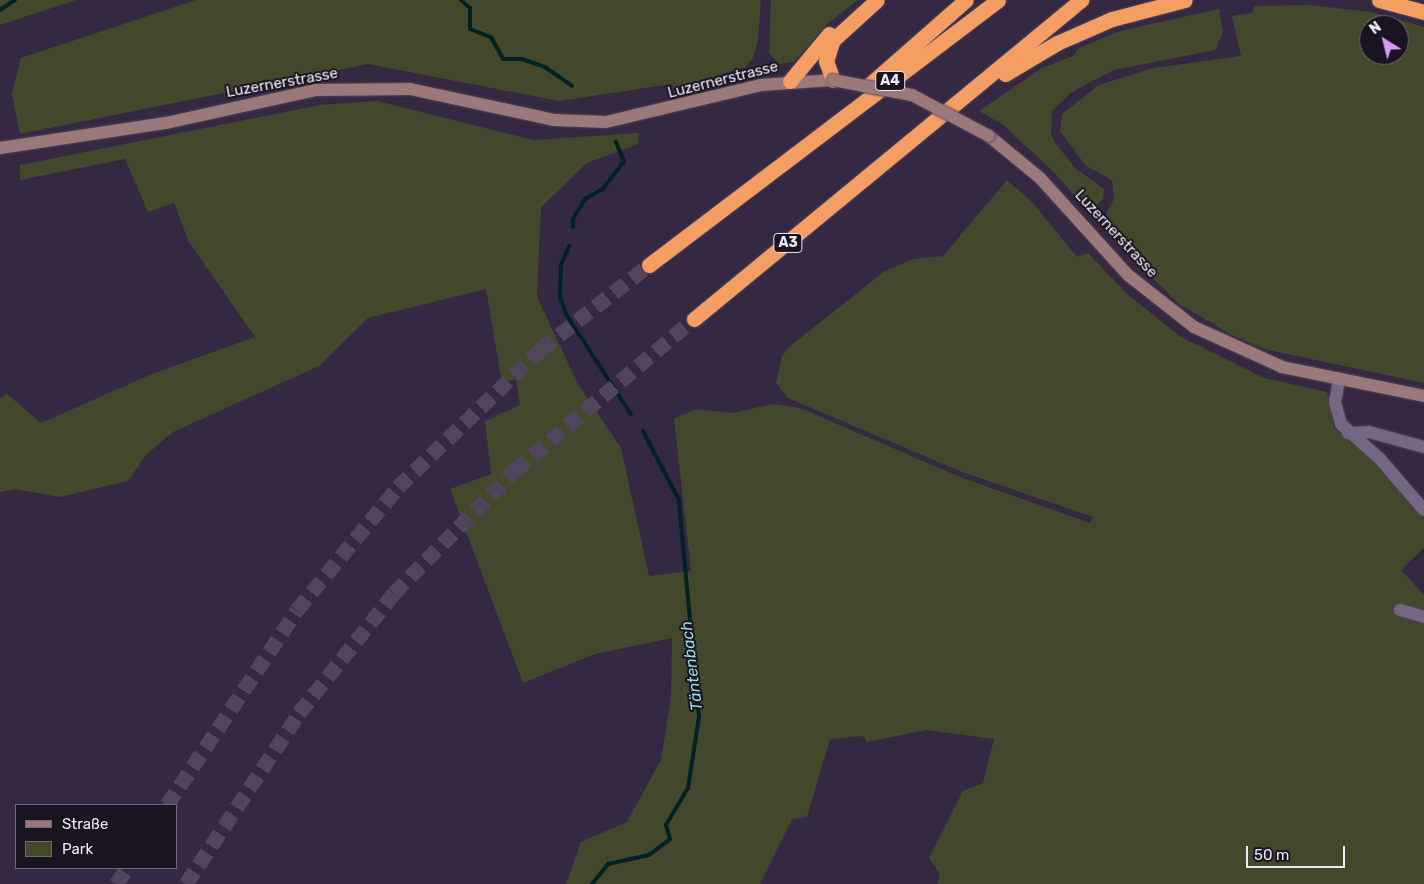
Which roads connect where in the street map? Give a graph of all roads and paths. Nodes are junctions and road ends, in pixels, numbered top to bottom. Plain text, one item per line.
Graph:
1 (877, 0) edge
2 (966, 0) edge
3 (998, 0) edge
4 (1081, 0) edge
5 (1185, 0) edge
6 (1379, 0) edge
7 (1424, 12) edge
8 (858, 16) junction
9 (834, 80) junction
10 (790, 81) junction
11 (962, 101) junction
12 (0, 148) edge
13 (782, 162) junction
14 (649, 265) tunnel mouth
15 (694, 319) tunnel mouth
16 (1339, 380) junction
17 (1424, 396) edge
18 (1348, 433) junction
19 (1424, 447) edge
20 (1424, 510) edge
21 (1400, 610) dead end
22 (1424, 617) edge

1 - 8 highway
2 - 13 highway
3 - 13 highway, A4
4 - 11 highway, A3
5 - 11 highway
6 - 7 highway
8 - 9 highway
8 - 10 highway
9 - 10 main road, Luzernerstrasse
9 - 16 main road, Luzernerstrasse, bridge
10 - 12 main road, Luzernerstrasse
11 - 15 highway, A3
13 - 14 highway
16 - 17 main road, Luzernerstrasse
16 - 18 street
18 - 19 street
18 - 20 street
21 - 22 street

